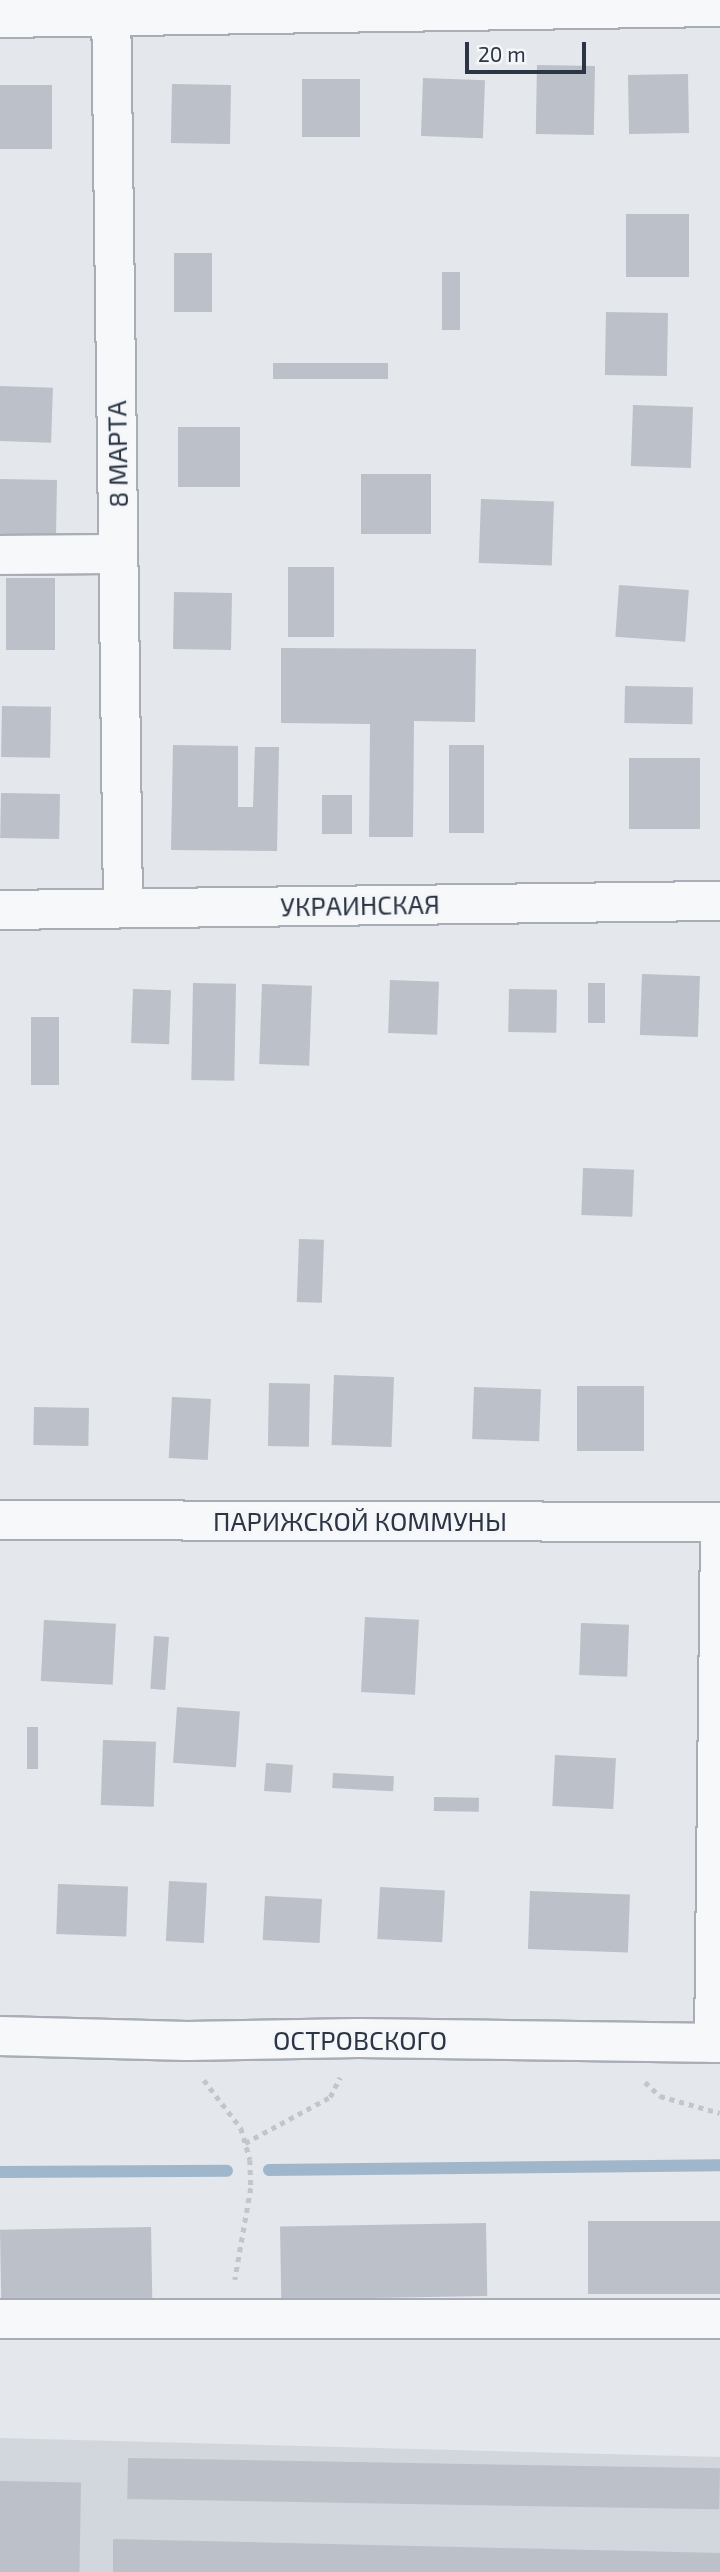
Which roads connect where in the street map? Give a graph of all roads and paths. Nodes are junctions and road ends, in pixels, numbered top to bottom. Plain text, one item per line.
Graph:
1 (720, 7) edge
2 (111, 8) edge
3 (0, 18) edge
4 (118, 554) junction
5 (0, 555) edge
6 (720, 901) edge
7 (123, 908) junction
8 (0, 910) edge
9 (0, 1520) edge
10 (720, 1522) edge
11 (720, 1528) edge
12 (0, 2036) edge
13 (358, 2038) junction
14 (187, 2041) junction
15 (642, 2042) junction
16 (717, 2043) edge
17 (720, 2113) edge
18 (245, 2143) junction
19 (0, 2319) edge
20 (229, 2319) junction
21 (720, 2319) edge

1 - 2 street
2 - 3 street
2 - 4 street, 8 МАРТА
4 - 5 street
4 - 7 street, 8 МАРТА
6 - 7 street, УКРАИНСКАЯ
7 - 8 street, УКРАИНСКАЯ
9 - 10 street, ПАРИЖСКОЙ КОММУНЫ
11 - 16 street
12 - 14 street, ОСТРОВСКОГО
13 - 14 street, ОСТРОВСКОГО
13 - 15 street, ОСТРОВСКОГО
13 - 18 path
14 - 18 path
15 - 16 street, ОСТРОВСКОГО
15 - 17 path
18 - 20 path
19 - 20 street
20 - 21 street

